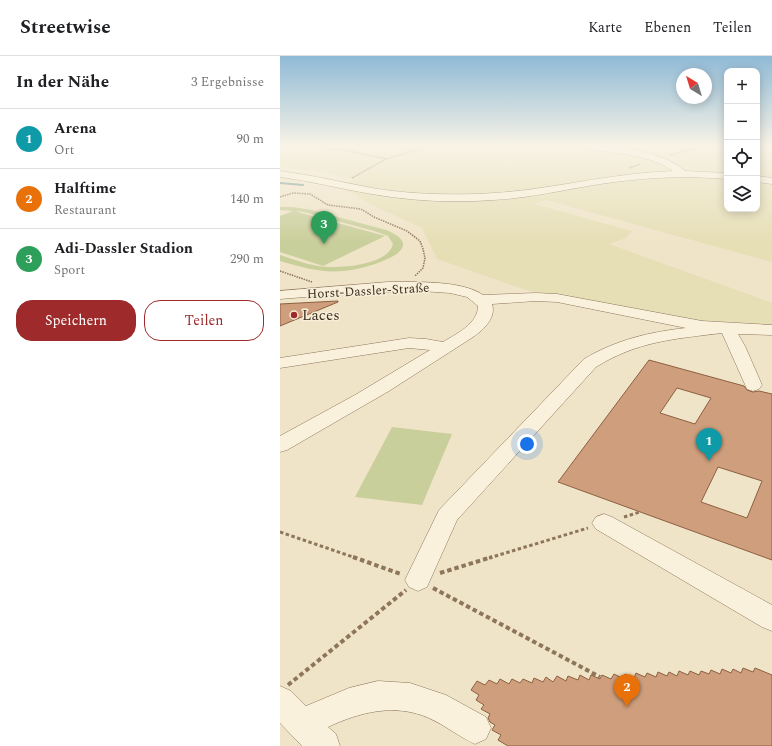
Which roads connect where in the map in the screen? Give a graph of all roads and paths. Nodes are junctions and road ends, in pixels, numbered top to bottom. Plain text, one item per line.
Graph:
1 (306, 178) edge
2 (352, 178) edge
3 (620, 178) edge
4 (760, 179) edge
5 (772, 181) edge
6 (342, 184) junction
7 (280, 197) edge
8 (280, 271) edge
9 (414, 276) dead end
10 (314, 282) dead end
11 (280, 295) edge
12 (482, 300) junction
13 (727, 328) junction
14 (772, 330) edge
15 (445, 348) junction
16 (280, 363) edge
17 (753, 385) dead end
18 (280, 445) edge
19 (640, 512) dead end
20 (604, 523) junction
21 (280, 532) edge
22 (418, 580) junction
23 (772, 619) edge
24 (600, 677) dead end
25 (283, 694) edge
26 (302, 724) junction
27 (475, 728) dead end
28 (324, 746) edge

1 - 6 street
2 - 6 path
3 - 6 street
4 - 5 street
7 - 9 path
8 - 10 path
11 - 12 street, Horst-Dassler-Straße
12 - 13 street
12 - 15 street
13 - 14 street
13 - 17 street
13 - 22 street
15 - 16 street
15 - 18 street
19 - 20 path
20 - 22 path
20 - 23 street
21 - 22 path
22 - 24 path
22 - 25 path
25 - 26 street
26 - 27 street
26 - 28 street

